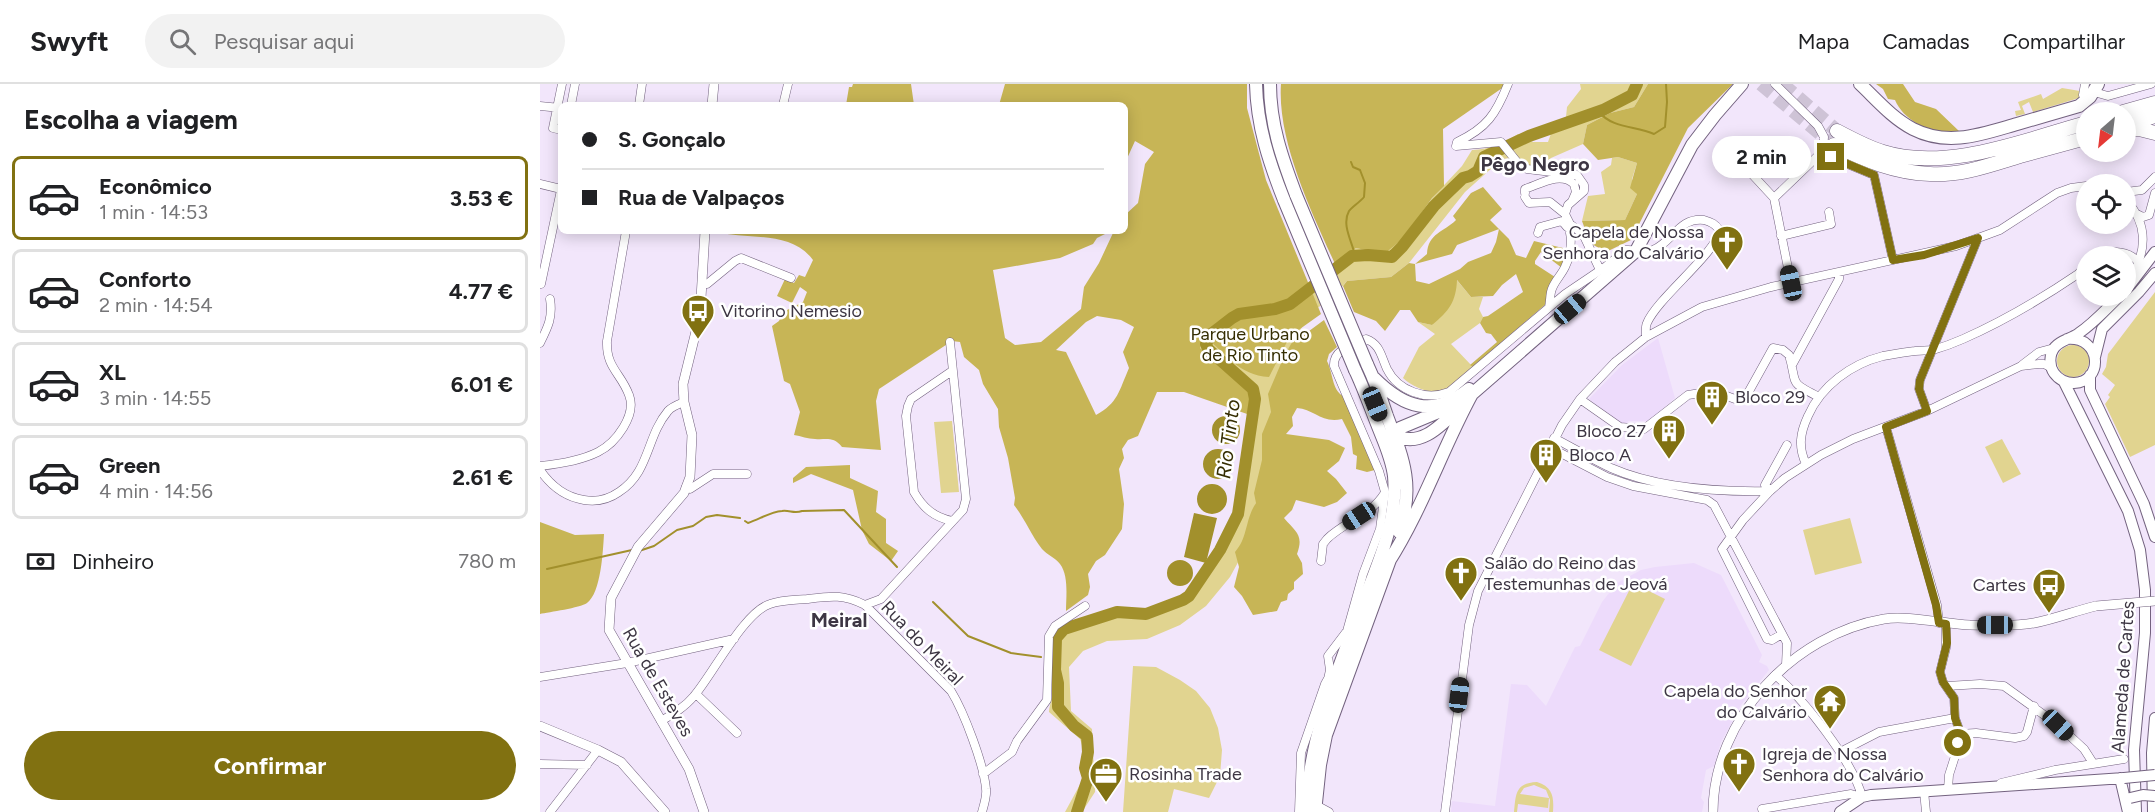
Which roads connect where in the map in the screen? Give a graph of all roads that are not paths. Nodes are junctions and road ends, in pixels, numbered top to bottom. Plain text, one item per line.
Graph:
1 (562, 84) edge
2 (575, 84) edge
3 (642, 84) edge
4 (714, 84) edge
5 (788, 84) edge
6 (1257, 84) edge
7 (1270, 84) edge
8 (1508, 84) edge
9 (1742, 84) edge
10 (1775, 84) edge
11 (1860, 84) edge
12 (2151, 84) edge
13 (2091, 90) edge
14 (560, 102) edge
15 (572, 102) edge
16 (639, 102) edge
17 (712, 102) edge
18 (784, 102) edge
19 (2155, 103) edge
20 (540, 106) edge
21 (558, 108) edge
22 (2136, 108) edge
23 (558, 111) edge
24 (2155, 116) edge
25 (2136, 122) edge
26 (2076, 126) edge
27 (558, 129) edge
28 (2136, 129) edge
29 (2155, 132) edge
30 (2076, 141) edge
31 (1831, 142) junction
32 (1724, 144) dead end
33 (2155, 177) edge
34 (540, 184) edge
35 (2076, 187) edge
36 (558, 188) edge
37 (2136, 191) edge
38 (2155, 193) edge
39 (1774, 198) junction
40 (1573, 199) junction
41 (558, 200) edge
42 (1829, 212) dead end
43 (1565, 214) junction
44 (2136, 214) edge
45 (2136, 218) edge
46 (1573, 231) junction
47 (1538, 233) dead end
48 (625, 234) edge
49 (705, 234) edge
50 (1781, 236) junction
51 (1978, 238) junction
52 (544, 251) edge
53 (1636, 251) junction
54 (2155, 252) edge
55 (2136, 259) edge
56 (1893, 260) junction
57 (2139, 263) junction
58 (2136, 268) edge
59 (1600, 270) junction
60 (1839, 272) junction
61 (2155, 273) edge
62 (2076, 275) edge
63 (2136, 277) edge
64 (791, 278) dead end
65 (1791, 283) junction
66 (541, 284) edge
67 (703, 284) junction
68 (550, 299) dead end
69 (2109, 306) edge
70 (1549, 307) junction
71 (1646, 337) junction
72 (2067, 339) junction
73 (950, 342) dead end
74 (540, 343) edge
75 (2054, 348) junction
76 (1932, 350) junction
77 (2095, 358) junction
78 (1792, 365) junction
79 (2021, 366) junction
80 (2052, 369) junction
81 (952, 371) junction
82 (1496, 372) junction
83 (2090, 375) junction
84 (1372, 376) junction
85 (938, 382) junction
86 (2064, 382) junction
87 (954, 387) junction
88 (1366, 394) junction
89 (1472, 394) junction
90 (1819, 397) junction
91 (1580, 399) junction
92 (684, 402) junction
93 (1927, 411) junction
94 (1886, 427) junction
95 (1395, 435) junction
96 (1554, 438) junction
97 (1787, 445) dead end
98 (1549, 447) junction
99 (1387, 450) junction
100 (1806, 464) junction
101 (540, 468) edge
102 (747, 474) dead end
103 (686, 488) junction
104 (1770, 490) junction
105 (1384, 492) junction
106 (936, 517) junction
107 (952, 521) junction
108 (940, 534) junction
109 (1731, 537) junction
110 (2155, 537) edge
111 (1321, 561) dead end
112 (1388, 563) junction
113 (880, 598) junction
114 (2155, 601) edge
115 (865, 606) junction
116 (1085, 606) dead end
117 (2146, 611) junction
118 (876, 616) junction
119 (2155, 622) edge
120 (1943, 624) junction
121 (1782, 634) junction
122 (734, 639) junction
123 (1787, 644) junction
124 (1802, 653) junction
125 (627, 663) junction
126 (1340, 663) junction
127 (1786, 665) junction
128 (1775, 675) junction
129 (540, 677) edge
130 (1328, 679) junction
131 (1947, 687) junction
132 (696, 694) junction
133 (2034, 706) junction
134 (1955, 718) junction
135 (2155, 718) edge
136 (661, 721) junction
137 (540, 726) edge
138 (1317, 730) junction
139 (737, 733) dead end
140 (1959, 734) junction
141 (598, 750) junction
142 (1840, 752) junction
143 (2124, 759) dead end
144 (2092, 763) junction
145 (540, 764) edge
146 (587, 765) junction
147 (983, 774) junction
148 (1300, 776) junction
149 (2155, 776) edge
150 (2122, 778) junction
151 (1994, 787) junction
152 (1948, 789) junction
153 (1924, 791) junction
154 (2155, 796) edge
155 (1862, 798) junction
156 (2128, 804) edge
157 (1762, 809) dead end
158 (1312, 810) edge
159 (550, 812) edge
160 (665, 812) edge
161 (704, 812) edge
162 (982, 812) edge
163 (1299, 812) edge
164 (1329, 812) edge
165 (1444, 812) edge
166 (1713, 812) edge
167 (1840, 812) edge
168 (1926, 812) edge
169 (2136, 812) edge
170 (2154, 812) edge

1 - 14 street
2 - 15 street
3 - 16 street
4 - 17 street
5 - 18 street
6 - 88 main road, bridge
7 - 84 main road, bridge
8 - 40 street
9 - 53 main road
10 - 31 street
11 - 13 main road
12 - 13 street
19 - 22 highway
20 - 21 street
23 - 27 street
24 - 25 highway
26 - 31 highway
28 - 29 highway
30 - 31 highway
31 - 39 street
31 - 56 street
32 - 39 street
33 - 37 street
34 - 36 street
35 - 51 street
38 - 44 street
39 - 50 street
40 - 43 street
40 - 43 street
41 - 52 street
42 - 50 street
43 - 46 street
45 - 57 street
46 - 47 street
46 - 59 street
46 - 70 street
48 - 101 street
49 - 67 street, Rua de Esteves
50 - 65 street
51 - 56 street
51 - 76 street
52 - 66 street
53 - 59 street
53 - 71 street
53 - 82 main road
54 - 63 main road
55 - 57 street
56 - 60 street
57 - 58 street
59 - 70 street
60 - 65 street
60 - 78 street
61 - 77 main road
62 - 76 street
64 - 67 street
65 - 71 street
67 - 92 street, Rua de Esteves
68 - 74 street
69 - 72 main road
70 - 105 street
71 - 91 street
72 - 75 main road
72 - 77 main road
73 - 81 street
75 - 79 street
75 - 80 main road
76 - 90 street
76 - 93 street
77 - 83 main road
78 - 90 street
78 - 91 street
79 - 80 street
79 - 93 street
80 - 86 main road
81 - 85 street
81 - 87 street
82 - 84 main road
82 - 89 main road
83 - 86 main road
83 - 110 main road
84 - 95 main road
85 - 87 street
85 - 106 street
86 - 117 main road, Alameda de Cartes
87 - 107 street
88 - 95 main road
88 - 99 main road
89 - 95 main road
89 - 112 main road
90 - 100 street
91 - 96 street
92 - 101 street
92 - 103 street, Rua de Esteves
93 - 94 street
94 - 100 street
94 - 120 street
95 - 99 main road
95 - 112 main road
96 - 98 street
96 - 104 street
97 - 104 street
98 - 109 street
98 - 165 street
99 - 126 main road
100 - 104 street
102 - 103 street
103 - 125 street, Rua de Esteves
104 - 109 street
105 - 111 street
105 - 130 street
106 - 107 street
106 - 108 street
107 - 108 street
108 - 113 street
109 - 121 street
109 - 121 street
112 - 158 main road
113 - 115 street
113 - 118 street
114 - 120 street, bridge
115 - 118 street, Rua do Meiral
115 - 122 street, Rua do Meiral
116 - 147 street
117 - 119 main road
117 - 169 main road, Alameda de Cartes
118 - 147 street, Rua do Meiral
120 - 124 street
120 - 131 street
121 - 123 street
122 - 125 street
122 - 132 street, Rua do Meiral
123 - 124 street
123 - 127 street
124 - 127 street
125 - 129 street
125 - 136 street, Rua de Esteves
126 - 130 street
126 - 138 main road
127 - 128 street
128 - 142 street
128 - 166 street
130 - 148 street
131 - 133 street
131 - 134 street
132 - 136 street, Rua do Meiral
132 - 139 street
133 - 140 street
133 - 144 street
134 - 140 street
134 - 142 street
135 - 170 main road, Alameda de Cartes
136 - 161 street, Rua de Esteves
137 - 141 street
138 - 148 street
138 - 158 main road
140 - 152 street
141 - 146 street
141 - 160 street
142 - 155 street
143 - 144 street
144 - 151 street
145 - 146 street
146 - 159 street
147 - 162 street, Rua do Meiral
148 - 163 street
149 - 150 main road, bridge
150 - 151 main road
150 - 156 main road
151 - 152 main road
152 - 153 main road
153 - 155 main road
153 - 168 street
154 - 156 main road, bridge
155 - 157 street
155 - 167 main road
158 - 164 street

